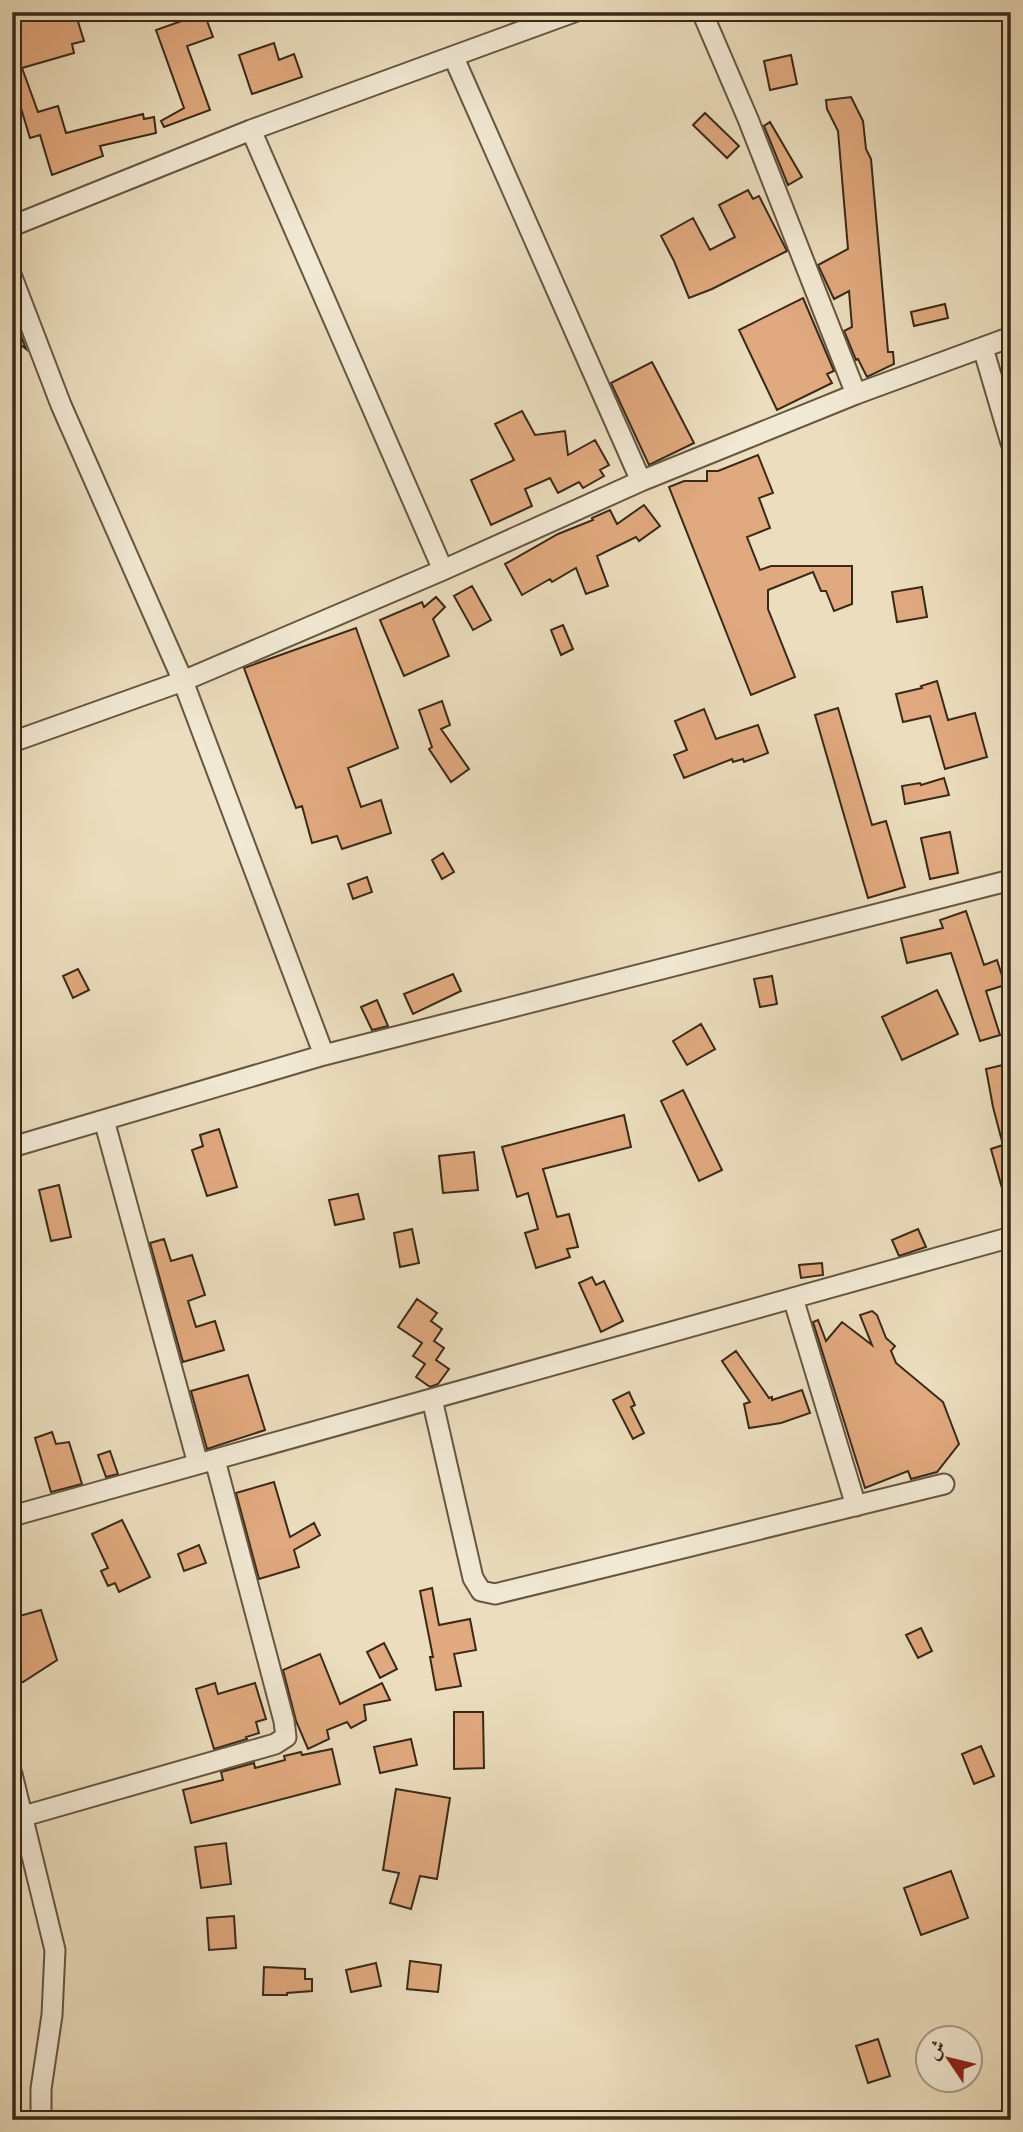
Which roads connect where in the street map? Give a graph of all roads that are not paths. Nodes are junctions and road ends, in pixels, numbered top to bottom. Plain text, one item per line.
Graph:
1 (574, 12) edge
2 (702, 12) edge
3 (454, 58) junction
4 (251, 130) junction
5 (12, 226) edge
6 (12, 277) edge
7 (1011, 337) edge
8 (983, 348) junction
9 (856, 394) junction
10 (1011, 443) edge
11 (641, 481) junction
12 (443, 570) junction
13 (183, 681) junction
14 (12, 743) edge
15 (1011, 880) edge
16 (324, 1055) junction
17 (104, 1120) junction
18 (12, 1147) edge
19 (1008, 1238) dead end
20 (793, 1298) junction
21 (432, 1399) junction
22 (206, 1462) junction
23 (944, 1484) dead end
24 (856, 1506) junction
25 (12, 1516) edge
26 (12, 1774) edge
27 (24, 1816) junction
28 (41, 2120) edge

1 - 3 street
2 - 9 street
3 - 4 street
3 - 11 street
4 - 5 street
4 - 12 street
6 - 13 street
7 - 8 street
8 - 9 street
8 - 10 street
9 - 11 street
11 - 12 street
12 - 13 street
13 - 14 street
13 - 16 street
15 - 16 street
16 - 17 street
17 - 18 street
17 - 22 street
19 - 20 street
20 - 21 street
20 - 24 street
21 - 22 street
21 - 24 street
22 - 25 street
22 - 27 street
23 - 24 street
26 - 27 street
27 - 28 street

